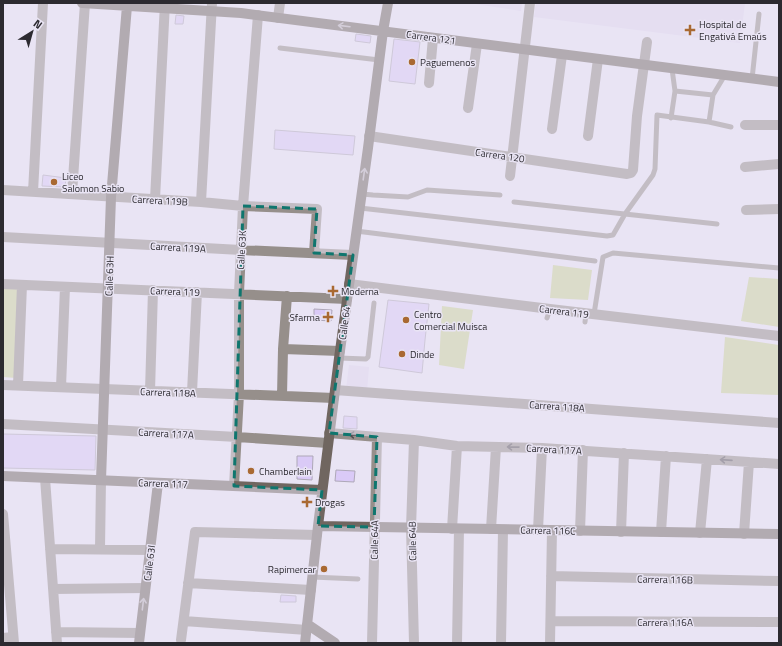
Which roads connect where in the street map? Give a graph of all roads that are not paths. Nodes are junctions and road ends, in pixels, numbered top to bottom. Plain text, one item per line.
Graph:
1 (43, 3) edge
2 (83, 3) edge
3 (280, 3) edge
4 (388, 3) edge
5 (530, 3) edge
6 (127, 4) edge
7 (165, 6) edge
8 (212, 7) edge
9 (759, 14) dead end
10 (258, 15) junction
11 (278, 18) junction
12 (383, 31) junction
13 (433, 38) junction
14 (647, 42) dead end
15 (478, 44) junction
16 (280, 48) dead end
17 (525, 50) junction
18 (562, 55) junction
19 (598, 59) junction
20 (379, 60) junction
21 (644, 65) junction
22 (672, 69) junction
23 (724, 76) junction
24 (752, 79) junction
25 (779, 82) edge
26 (429, 83) dead end
27 (675, 91) junction
28 (713, 95) junction
29 (468, 108) dead end
30 (671, 118) junction
31 (709, 122) junction
32 (745, 125) dead end
33 (779, 125) edge
34 (731, 127) dead end
35 (552, 129) dead end
36 (369, 136) junction
37 (588, 136) dead end
38 (512, 156) junction
39 (779, 164) edge
40 (745, 167) dead end
41 (510, 176) dead end
42 (3, 190) edge
43 (33, 192) junction
44 (72, 194) junction
45 (362, 194) junction
46 (500, 195) dead end
47 (111, 197) junction
48 (155, 199) junction
49 (201, 202) junction
50 (514, 202) dead end
51 (243, 206) junction
52 (360, 208) junction
53 (779, 209) edge
54 (746, 210) dead end
55 (625, 214) junction
56 (716, 224) dead end
57 (356, 232) junction
58 (3, 237) edge
59 (110, 243) junction
60 (241, 250) junction
61 (314, 253) junction
62 (353, 255) junction
63 (595, 261) dead end
64 (779, 268) edge
65 (3, 284) edge
66 (349, 284) junction
67 (22, 285) junction
68 (65, 287) junction
69 (108, 288) junction
70 (153, 290) junction
71 (197, 292) junction
72 (238, 293) junction
73 (287, 296) junction
74 (347, 299) junction
75 (374, 303) dead end
76 (588, 316) junction
77 (779, 336) edge
78 (283, 349) junction
79 (340, 354) junction
80 (3, 385) edge
81 (18, 385) junction
82 (61, 387) junction
83 (105, 389) junction
84 (150, 391) junction
85 (192, 392) junction
86 (239, 394) junction
87 (334, 394) junction
88 (282, 396) junction
89 (779, 423) edge
90 (3, 424) edge
91 (103, 430) junction
92 (377, 436) junction
93 (237, 437) junction
94 (329, 438) junction
95 (414, 440) junction
96 (457, 446) junction
97 (496, 447) junction
98 (542, 448) junction
99 (583, 450) junction
100 (624, 453) junction
101 (666, 456) junction
102 (707, 459) junction
103 (749, 462) junction
104 (779, 464) edge
105 (3, 476) edge
106 (45, 478) junction
107 (101, 480) junction
108 (158, 482) junction
109 (234, 486) junction
110 (322, 490) junction
111 (3, 514) edge
112 (374, 528) junction
113 (411, 528) junction
114 (455, 529) junction
115 (491, 530) junction
116 (503, 530) junction
117 (538, 530) junction
118 (552, 530) junction
119 (317, 531) junction
120 (580, 531) junction
121 (621, 532) junction
122 (661, 532) junction
123 (700, 533) junction
124 (744, 534) junction
125 (779, 534) edge
126 (50, 548) junction
127 (100, 549) junction
128 (4, 550) edge
129 (150, 550) junction
130 (551, 576) junction
131 (312, 577) junction
132 (358, 579) dead end
133 (779, 581) edge
134 (188, 583) junction
135 (146, 588) junction
136 (53, 589) junction
137 (311, 590) junction
138 (6, 593) edge
139 (184, 621) junction
140 (551, 621) junction
141 (779, 622) edge
142 (307, 627) junction
143 (56, 632) junction
144 (139, 638) edge
145 (10, 639) edge
146 (181, 640) dead end
147 (57, 643) edge
148 (305, 643) edge
149 (335, 643) edge
150 (372, 643) edge
151 (414, 643) edge
152 (457, 643) edge
153 (501, 643) edge
154 (550, 643) edge

1 - 43 street
2 - 6 street, Carrera 121
2 - 44 street
3 - 11 street
4 - 12 street, Calle 64
5 - 17 street
6 - 7 street, Carrera 121
6 - 47 street, Calle 63H
7 - 8 street, Carrera 121
7 - 48 street
8 - 10 street, Carrera 121
8 - 49 street
9 - 24 lane
10 - 11 street, Carrera 121
10 - 51 street, Calle 63K
12 -> 11 street, Carrera 121
12 - 13 street, Carrera 121
12 - 20 street, Calle 64
13 - 15 street, Carrera 121
13 - 26 street
14 - 21 street
15 - 17 street, Carrera 121
15 - 29 street
16 - 20 lane
17 - 18 street, Carrera 121
17 - 38 street
18 - 19 street, Carrera 121
18 - 35 street
19 - 21 street, Carrera 121
19 - 37 street
20 - 36 street, Calle 64
21 - 22 street, Carrera 121
21 - 38 street, Carrera 120
22 - 23 street, Carrera 121
22 - 27 lane
23 - 24 street, Carrera 121
23 - 28 lane
24 - 25 street, Carrera 121
27 - 28 lane
27 - 30 lane
28 - 31 lane
30 - 31 lane
30 - 55 lane
31 - 34 lane
32 - 33 street
36 - 38 street, Carrera 120
45 -> 36 street, Calle 64
38 - 41 street
39 - 40 street
42 - 43 street, Carrera 119B
43 - 44 street, Carrera 119B
44 - 47 street, Carrera 119B
45 - 46 lane
45 - 52 street, Calle 64
47 - 48 street, Carrera 119B
47 - 59 street, Calle 63H
48 - 49 street, Carrera 119B
49 - 51 street, Carrera 119B
50 - 55 lane
51 - 60 street, Calle 63K
51 - 61 street, Carrera 119B
52 - 55 lane
52 - 57 street, Calle 64
53 - 54 street
55 - 56 lane
57 - 62 street, Calle 64
57 - 63 lane
58 - 59 street, Carrera 119A
59 - 60 street, Carrera 119A
59 - 69 street, Calle 63H
60 - 61 street, Carrera 119A
60 - 72 street, Calle 63K
61 - 62 street, Carrera 119A
62 - 66 street, Calle 64
64 - 76 lane
65 - 67 street, Carrera 119
66 - 74 street, Calle 64
66 - 76 street, Carrera 119
67 - 68 street, Carrera 119
67 - 81 street
68 - 69 street, Carrera 119
68 - 82 street
69 - 70 street, Carrera 119
69 - 83 street, Calle 63H
70 - 71 street, Carrera 119
70 - 84 street
71 - 72 street, Carrera 119
71 - 85 street
72 - 73 street, Carrera 119
72 - 86 street, Calle 63K
73 - 74 street, Carrera 119
73 - 78 street
74 - 79 street, Calle 64
75 - 79 lane
76 - 77 street, Carrera 119
78 - 79 street
78 - 88 street
79 - 87 street, Calle 64
80 - 81 street, Carrera 118A
81 - 82 street, Carrera 118A
82 - 83 street, Carrera 118A
83 - 84 street, Carrera 118A
83 - 91 street, Calle 63H
84 - 85 street, Carrera 118A
85 - 86 street, Carrera 118A
86 - 88 street, Carrera 118A
86 - 93 street, Calle 63K
87 - 88 street, Carrera 118A
87 - 89 street, Carrera 118A
87 - 94 street, Calle 64
90 - 91 street, Carrera 117A
91 - 93 street, Carrera 117A
91 - 107 street, Calle 63H
92 -> 94 street, Carrera 117A
92 - 95 street, Carrera 117A
92 - 112 street, Calle 64A
93 - 94 street, Carrera 117A
93 - 109 street, Calle 63K
94 - 110 street, Calle 64
95 - 96 street, Carrera 117A
95 - 113 street, Calle 64B
96 - 97 street, Carrera 117A
96 - 114 street
98 -> 97 street, Carrera 117A
97 - 115 street
98 - 99 street, Carrera 117A
98 - 117 street
99 - 100 street, Carrera 117A
99 - 120 street
100 - 101 street, Carrera 117A
100 - 121 street
101 - 102 street, Carrera 117A
101 - 122 street
103 -> 102 street, Carrera 117A
102 - 123 street
103 - 104 street, Carrera 117A
103 - 124 street
105 - 106 street, Carrera 117
106 - 107 street, Carrera 117
106 - 126 street
107 - 108 street, Carrera 117
107 - 127 street, Calle 63H
108 - 109 street, Carrera 117
108 - 129 street, Calle 63I
109 - 110 street, Carrera 117
110 - 119 street, Calle 64
111 - 128 street
112 - 113 street, Carrera 116C
112 - 119 street, Carrera 116C
112 - 150 street, Calle 64A
113 - 114 street, Carrera 116C
113 - 151 street, Calle 64B
114 - 115 street, Carrera 116C
114 - 152 street
115 - 116 street, Carrera 116C
116 - 117 street, Carrera 116C
116 - 153 street
117 - 118 street, Carrera 116C
118 - 120 street, Carrera 116C
118 - 130 street
119 - 131 street, Calle 64
119 - 134 street
120 - 121 street, Carrera 116C
121 - 122 street, Carrera 116C
122 - 123 street, Carrera 116C
123 - 124 street, Carrera 116C
124 - 125 street, Carrera 116C
126 - 127 street
126 - 136 street
127 - 129 street
128 - 138 street
129 - 135 street, Calle 63I
130 - 133 street, Carrera 116B
130 - 140 street
131 - 132 lane
131 - 137 street, Calle 64
134 - 137 street
134 - 139 street
135 - 136 street
144 -> 135 street, Calle 63I
136 - 143 street
137 - 142 street, Calle 64
138 - 145 street
139 - 142 street
139 - 146 street
140 - 141 street, Carrera 116A
140 - 154 street
142 - 148 street, Calle 64
142 - 149 street
143 - 144 street
143 - 147 street

